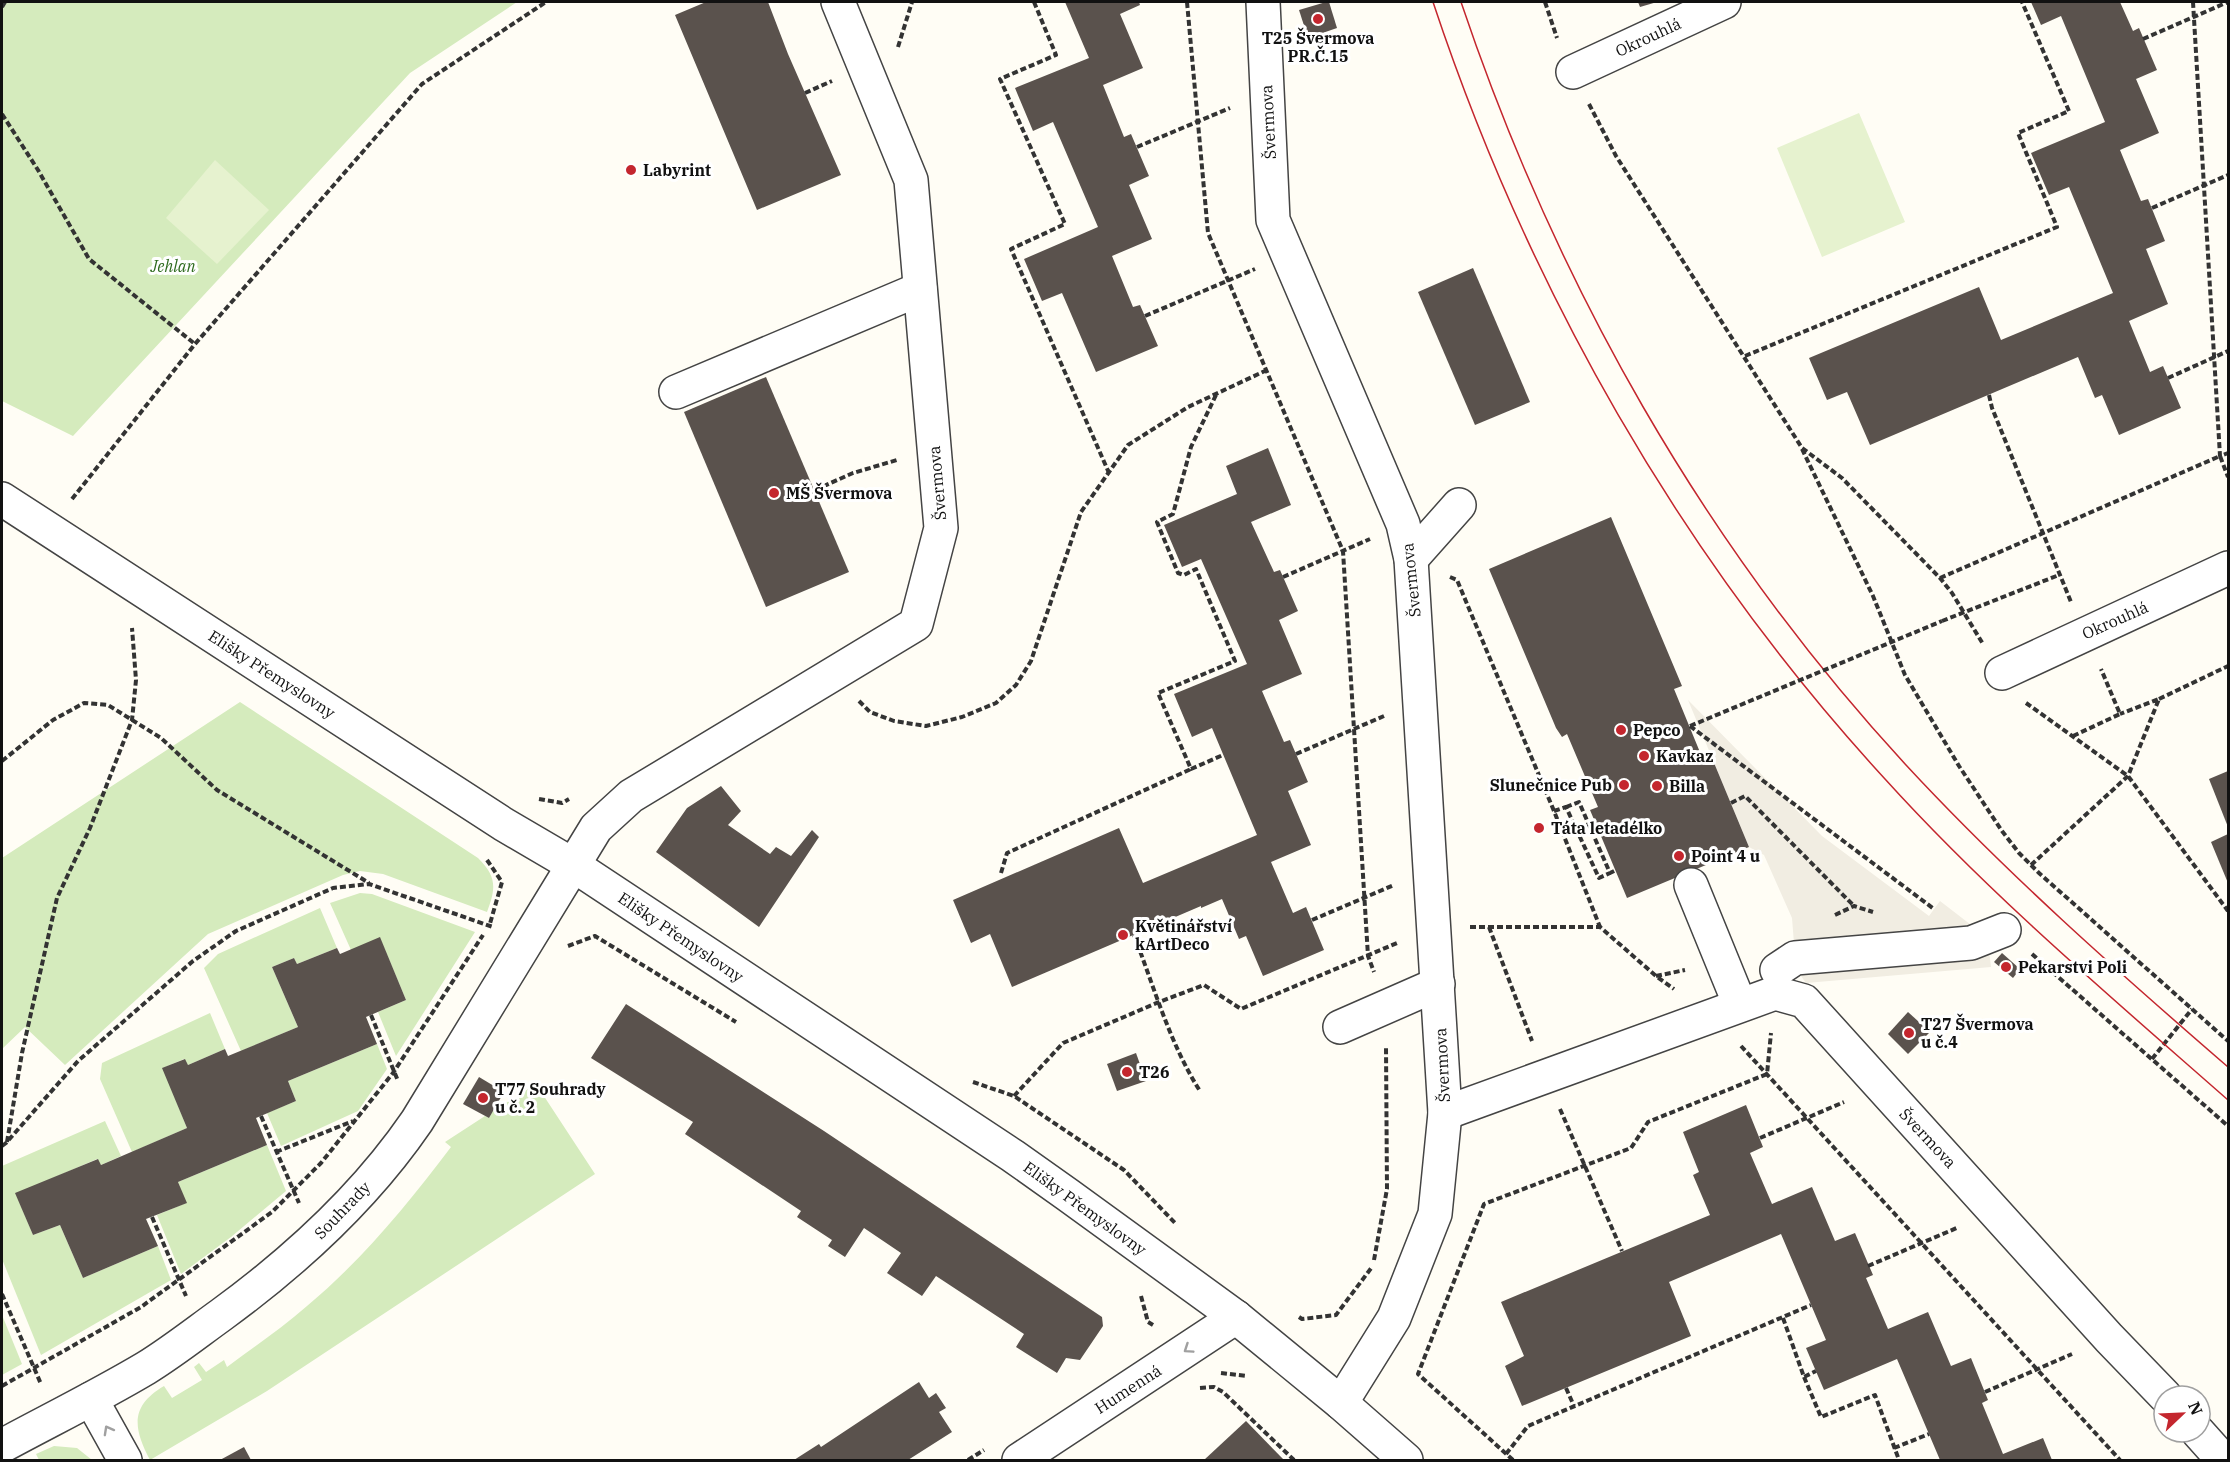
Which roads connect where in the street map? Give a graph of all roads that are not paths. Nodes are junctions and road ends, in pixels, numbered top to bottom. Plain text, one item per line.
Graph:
1 (838, 2) edge
2 (1263, 2) edge
3 (1724, 2) edge
4 (1573, 72) road end
5 (920, 290) junction
6 (676, 392) dead end
7 (2, 499) edge
8 (1459, 505) dead end
9 (1411, 560) junction
10 (2229, 568) edge
11 (2002, 673) road end
12 (573, 865) junction
13 (1691, 885) dead end
14 (2004, 930) road end
15 (1777, 970) dead end
16 (1438, 984) junction
17 (1726, 1010) junction
18 (1340, 1027) dead end
19 (1445, 1113) junction
20 (1236, 1317) junction
21 (2153, 1384) edge
22 (91, 1399) junction
23 (1341, 1403) junction
24 (2208, 1444) edge
25 (2, 1446) edge
26 (125, 1461) edge
27 (1019, 1461) edge
28 (1406, 1461) edge
29 (2223, 1461) edge

1 - 5 street, Švermova
2 - 9 street, Švermova
3 - 4 street, Okrouhlá
5 - 6 street
5 - 12 street, Švermova
7 - 12 street, Elišky Přemyslovny
8 - 9 street
9 - 16 street, Švermova
10 - 11 street, Okrouhlá
12 - 20 street, Elišky Přemyslovny
12 - 22 street, Souhrady
13 - 17 street
14 - 15 street
16 - 18 street
16 - 19 street, Švermova
17 - 19 street, Švermova
17 - 21 street, Švermova
19 - 23 street, Švermova
20 - 23 street, Elišky Přemyslovny
20 -> 27 street, Humenná
22 - 25 street, Souhrady
26 -> 22 street
23 - 28 street, Elišky Přemyslovny
24 - 29 street

